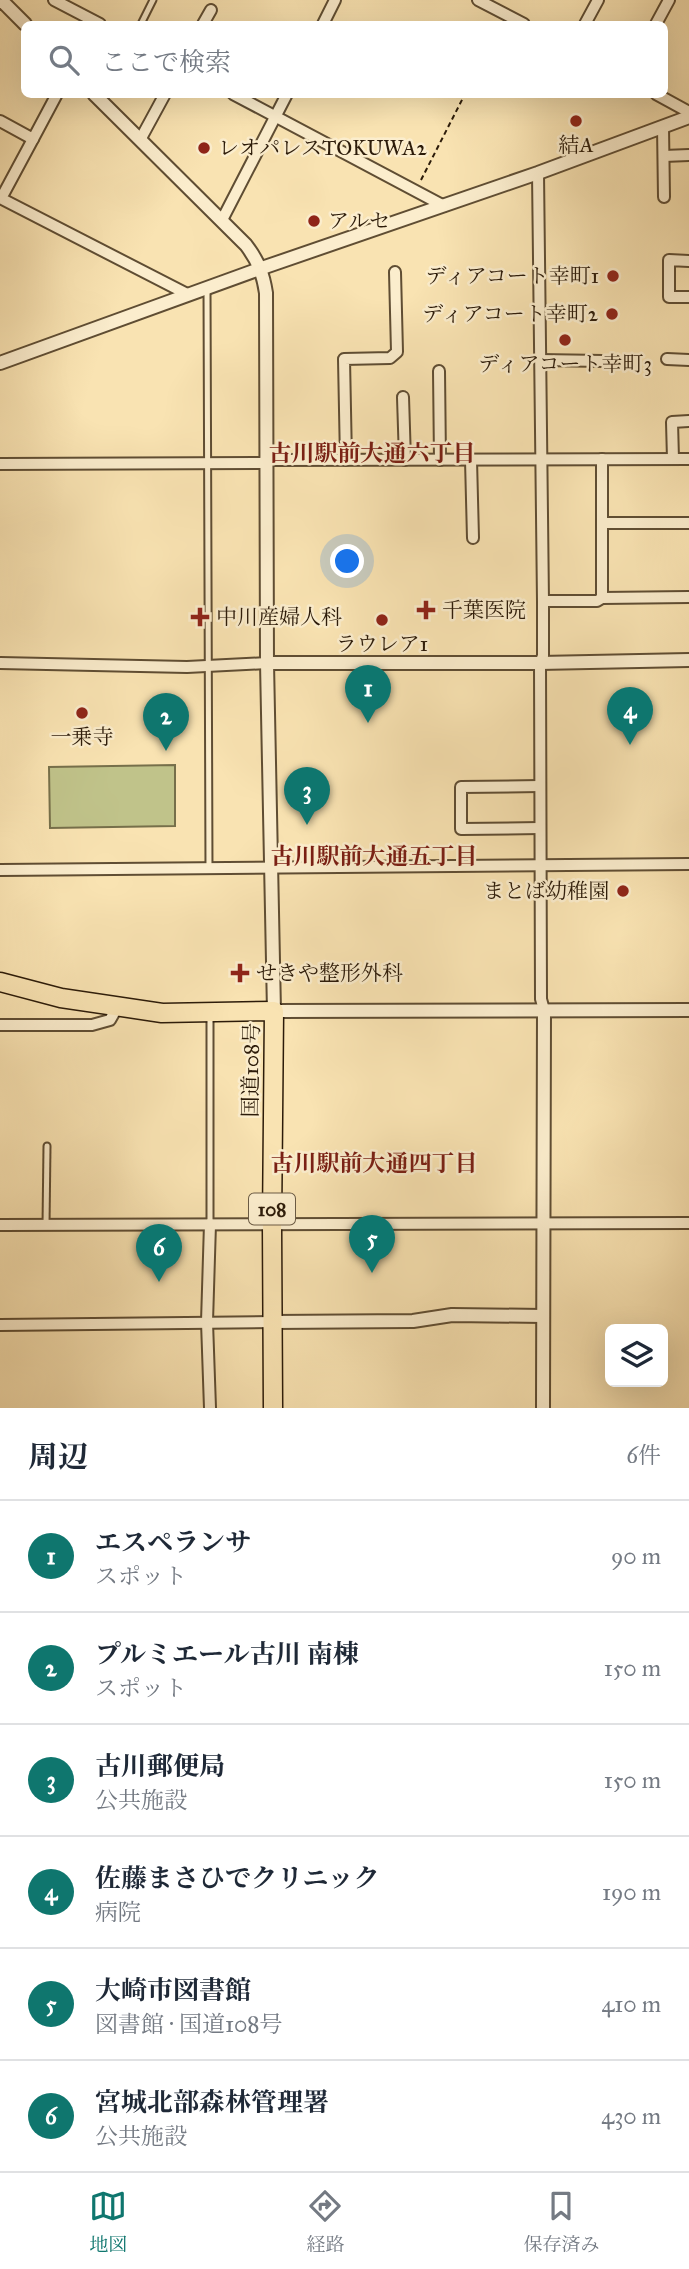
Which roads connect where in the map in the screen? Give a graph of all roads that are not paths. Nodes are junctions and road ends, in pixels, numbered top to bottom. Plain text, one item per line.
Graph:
1 (1, 0) edge
2 (54, 0) edge
3 (153, 0) edge
4 (335, 0) edge
5 (478, 0) edge
6 (598, 0) edge
7 (669, 0) edge
8 (211, 10) dead end
9 (22, 21) edge
10 (94, 21) edge
11 (142, 21) edge
12 (205, 21) edge
13 (324, 21) edge
14 (518, 21) edge
15 (587, 21) edge
16 (658, 21) edge
17 (55, 98) edge
18 (98, 98) edge
19 (163, 98) edge
20 (240, 98) edge
21 (284, 98) edge
22 (662, 98) edge
23 (689, 115) edge
24 (275, 117) junction
25 (0, 121) edge
26 (663, 127) junction
27 (33, 138) junction
28 (140, 140) junction
29 (689, 155) edge
30 (664, 156) junction
31 (538, 173) junction
32 (2, 195) edge
33 (664, 197) dead end
34 (444, 206) junction
35 (222, 220) junction
36 (689, 261) edge
37 (262, 268) junction
38 (395, 272) dead end
39 (207, 288) junction
40 (189, 295) junction
41 (689, 297) edge
42 (667, 359) dead end
43 (540, 360) junction
44 (689, 360) edge
45 (603, 361) dead end
46 (0, 363) edge
47 (439, 371) dead end
48 (403, 397) dead end
49 (689, 421) edge
50 (673, 459) junction
51 (689, 459) edge
52 (268, 460) junction
53 (346, 460) junction
54 (405, 460) junction
55 (440, 460) junction
56 (471, 460) junction
57 (540, 460) junction
58 (602, 460) junction
59 (0, 464) edge
60 (208, 464) junction
61 (602, 523) junction
62 (689, 523) edge
63 (473, 538) dead end
64 (689, 597) edge
65 (602, 598) junction
66 (543, 601) junction
67 (689, 660) edge
68 (0, 663) edge
69 (267, 663) junction
70 (540, 663) junction
71 (208, 666) junction
72 (540, 786) junction
73 (540, 828) junction
74 (689, 864) edge
75 (540, 865) junction
76 (271, 868) junction
77 (209, 869) junction
78 (0, 870) edge
79 (0, 982) edge
80 (118, 1006) junction
81 (544, 1010) junction
82 (689, 1010) edge
83 (274, 1011) junction
84 (210, 1013) junction
85 (0, 1025) edge
86 (47, 1146) dead end
87 (689, 1223) edge
88 (210, 1224) junction
89 (272, 1224) junction
90 (542, 1224) junction
91 (0, 1225) edge
92 (46, 1225) junction
93 (543, 1317) junction
94 (207, 1322) junction
95 (273, 1322) junction
96 (0, 1325) edge
97 (209, 1408) edge
98 (273, 1408) edge
99 (543, 1408) edge

1 - 9 street
2 - 10 street
3 - 11 lane
4 - 13 street
5 - 14 street
6 - 15 street
7 - 16 street
8 - 12 street
17 - 27 street
18 - 28 street
19 - 28 street
20 - 24 street
21 - 24 street
22 - 23 street
23 - 26 street
24 - 34 street
24 - 35 street
25 - 27 street
26 - 30 street
26 - 31 street
27 - 32 street
28 - 35 street
29 - 30 street
30 - 33 street
31 - 34 street
31 - 43 street
32 - 40 street
34 - 37 street
35 - 37 street
36 - 41 street
37 - 39 street
37 - 52 street
38 - 53 street
39 - 40 street
39 - 60 lane
40 - 46 street
42 - 44 street
43 - 45 street
43 - 57 street
47 - 55 street
48 - 54 street
49 - 50 street
50 - 51 street
50 - 58 street
52 - 53 street
52 - 60 street
52 - 69 street
53 - 54 street
54 - 55 street
55 - 56 street
56 - 57 street
56 - 63 street
57 - 58 street
57 - 66 street
58 - 61 street
59 - 60 street
60 - 71 lane
61 - 62 street
61 - 65 street
64 - 65 street
65 - 66 street
66 - 70 street
67 - 70 street
68 - 71 street
69 - 70 street
69 - 71 street
69 - 76 street
70 - 72 street
71 - 77 lane
72 - 73 street
72 - 73 street
73 - 75 street
74 - 75 street
75 - 76 street
75 - 81 street
76 - 77 street
76 - 83 street
77 - 78 street
79 - 80 highway, 国道108号
80 - 84 highway, 国道108号
80 - 85 street
81 - 82 street
81 - 83 street
81 - 90 street
83 - 84 highway, 国道108号
83 - 89 highway, 国道108号 / 108
84 - 88 lane
86 - 92 lane
87 - 90 street
88 - 89 street
88 - 92 street
88 - 94 street
89 - 90 street
89 - 95 highway, 国道108号 / 108
90 - 93 street
91 - 92 street
93 - 95 street
93 - 99 street
94 - 95 street
94 - 96 street
94 - 97 street
95 - 98 highway, 国道108号 / 108

